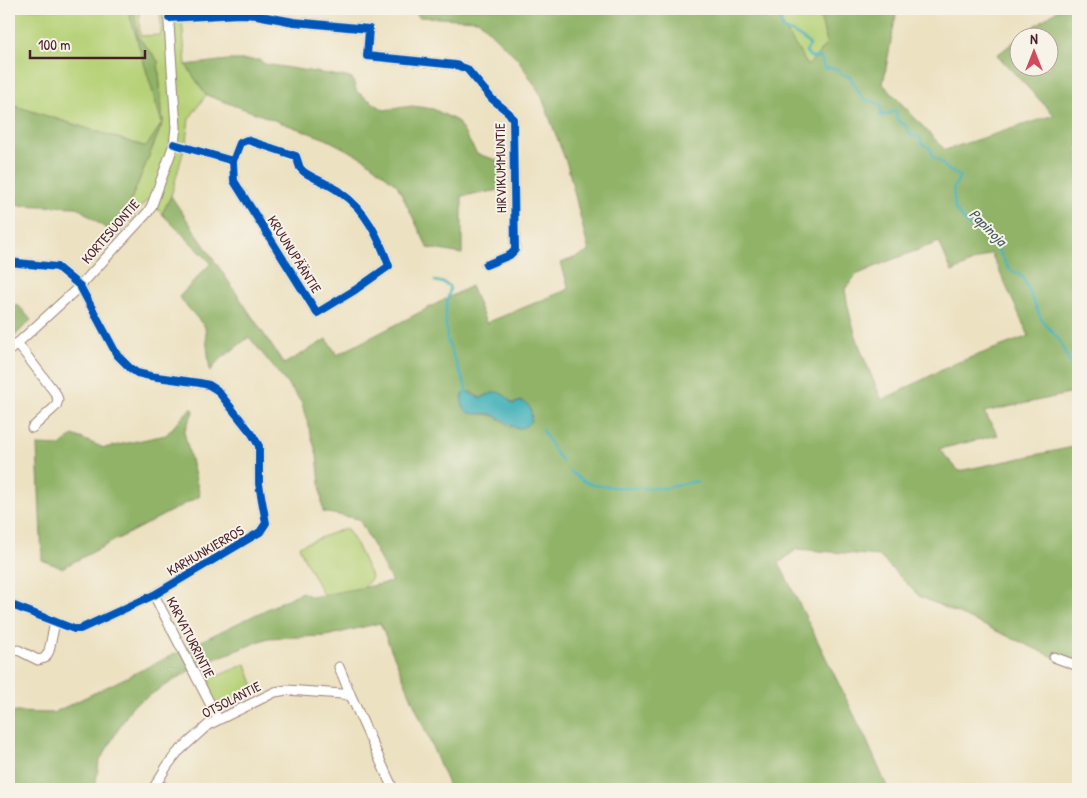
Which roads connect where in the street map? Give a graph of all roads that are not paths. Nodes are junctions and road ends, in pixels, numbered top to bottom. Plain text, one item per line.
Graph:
1 (168, 13) edge
2 (174, 144) junction
3 (233, 161) junction
4 (9, 262) edge
5 (486, 265) dead end
6 (80, 286) junction
7 (17, 343) junction
8 (9, 351) edge
9 (32, 428) dead end
10 (154, 595) junction
11 (9, 604) edge
12 (55, 622) junction
13 (18, 650) dead end
14 (1054, 657) dead end
15 (1078, 666) edge
16 (339, 667) dead end
17 (351, 696) junction
18 (218, 719) junction
19 (155, 787) edge
20 (169, 789) edge
21 (393, 789) edge

1 - 2 street, KORTESUONTIE
1 - 5 street, HIRVIKUMMUNTIE
2 - 3 street
2 - 6 street, KORTESUONTIE
3 - 3 street, KRUUNUPÄÄNTIE
4 - 6 street
6 - 7 street, KORTESUONTIE
6 - 10 street, KARHUNKIERROS
7 - 8 street, KORTESUONTIE
7 - 9 street
10 - 12 street, KARHUNKIERROS
10 - 18 street, KARVATURRINTIE
11 - 12 street, KARHUNKIERROS
12 - 13 street
14 - 15 street
16 - 17 street
17 - 18 street, OTSOLANTIE
17 - 21 street
18 - 19 street, OTSOLANTIE
19 - 20 street

